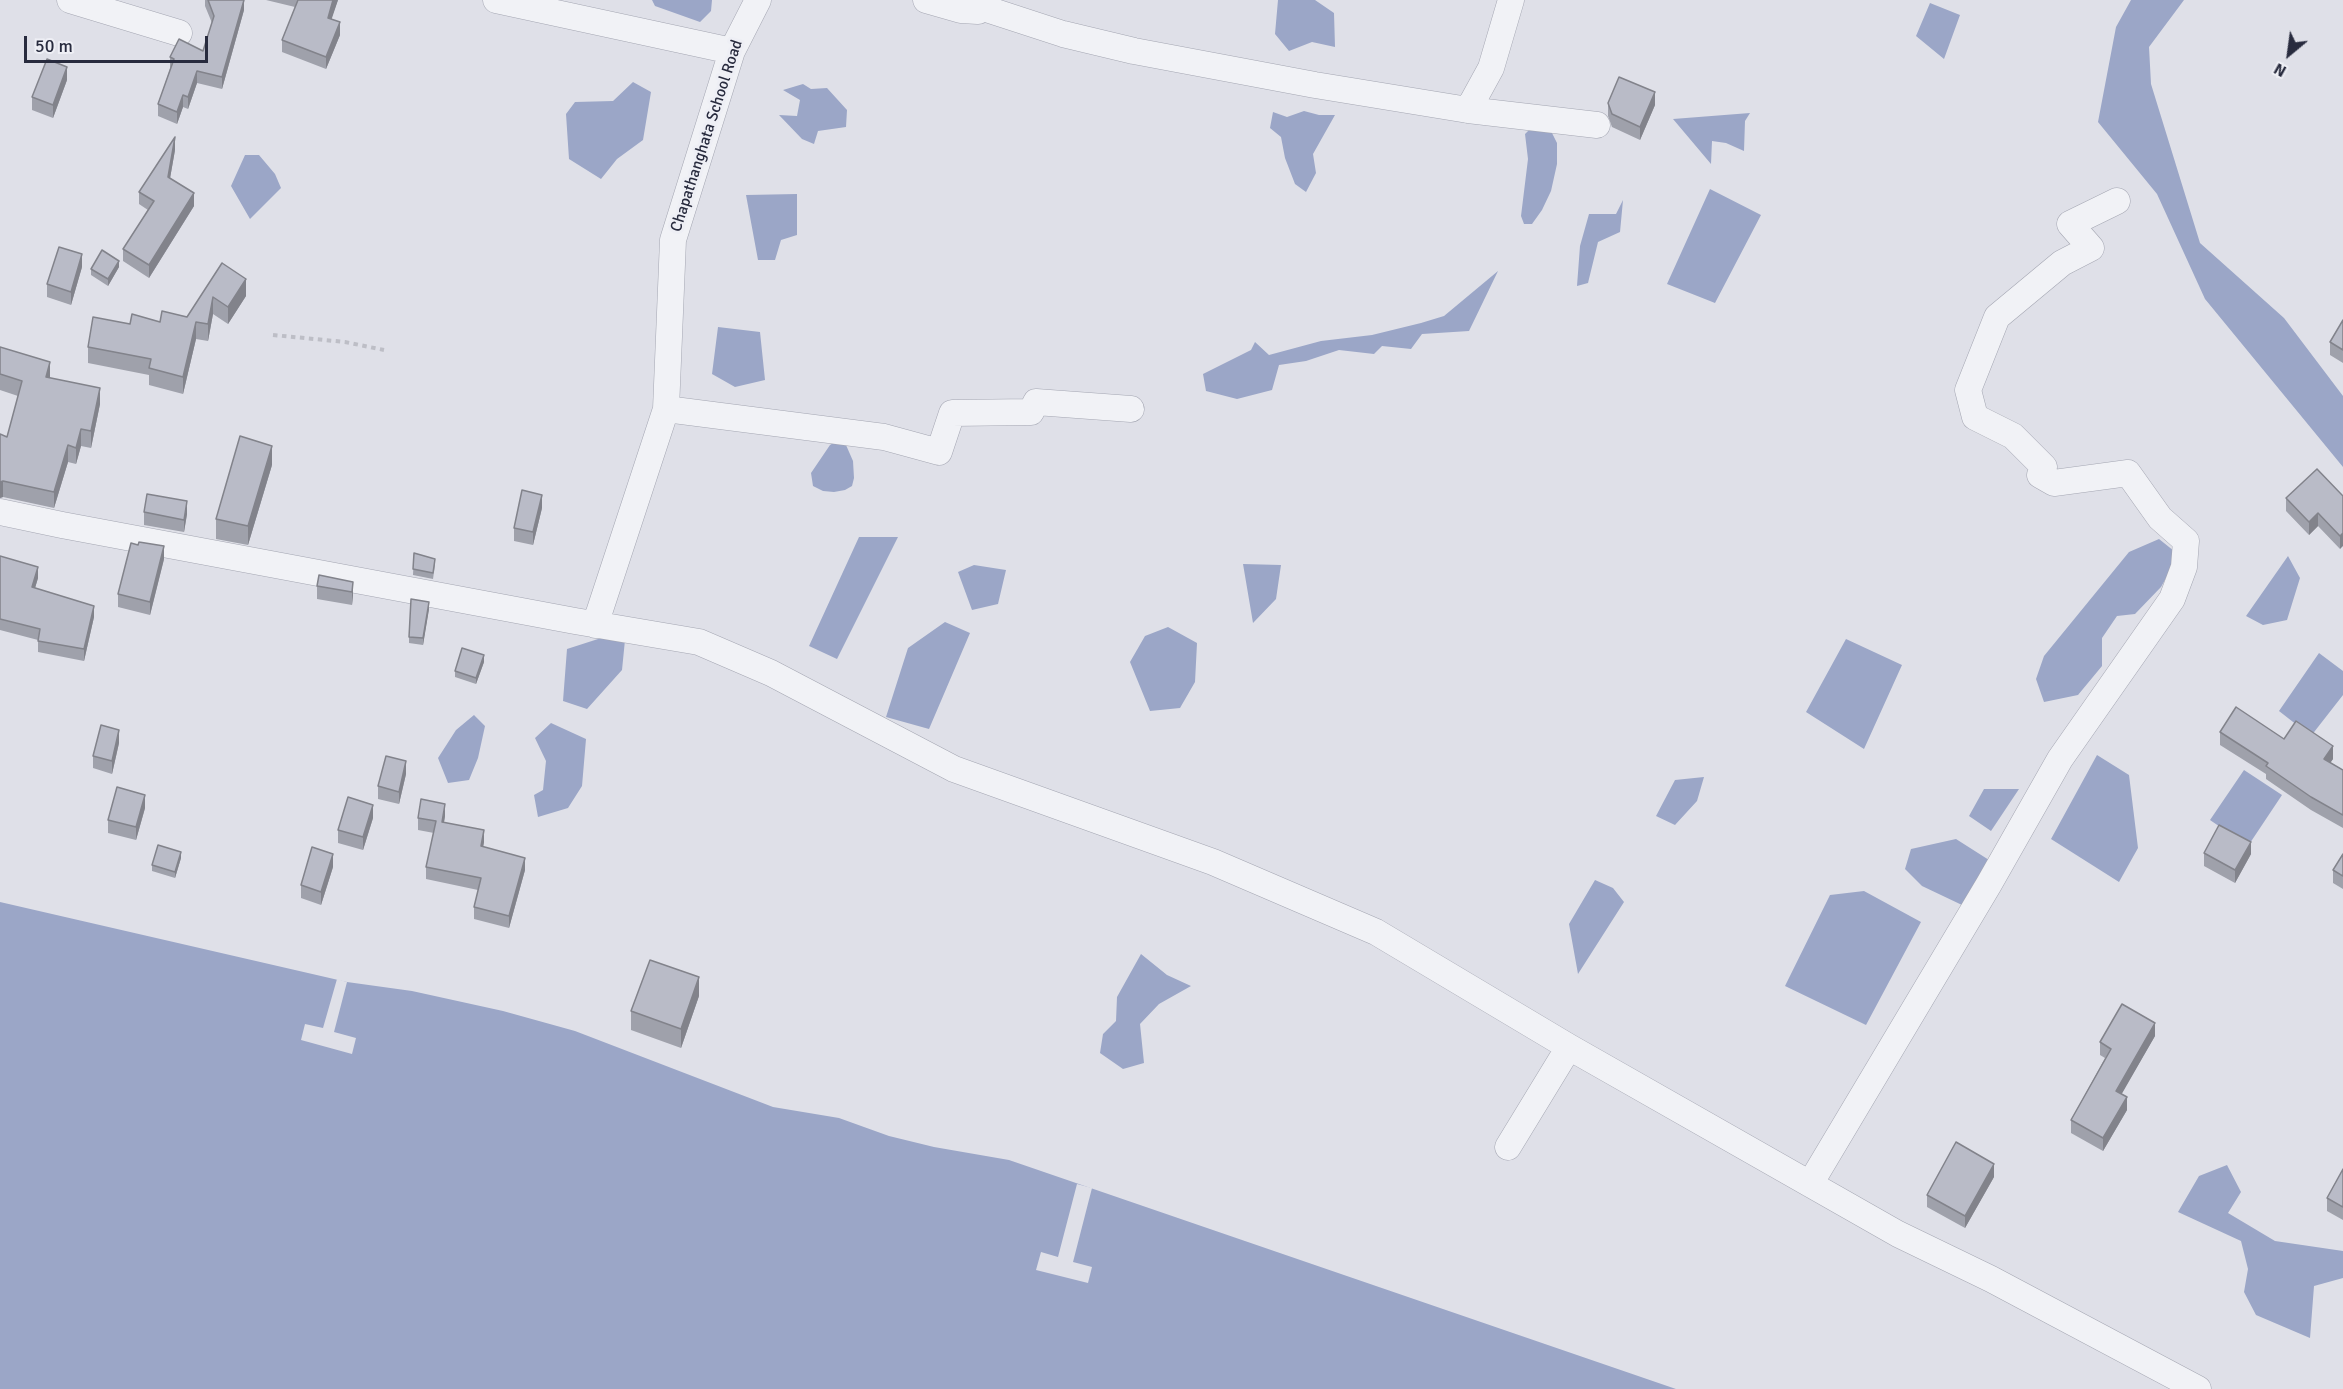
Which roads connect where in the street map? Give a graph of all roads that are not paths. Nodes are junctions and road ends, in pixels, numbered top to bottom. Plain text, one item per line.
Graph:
1 (70, 0) edge
2 (496, 0) edge
3 (758, 0) edge
4 (926, 0) edge
5 (1511, 0) edge
6 (179, 33) dead end
7 (732, 51) junction
8 (1468, 110) junction
9 (1596, 125) dead end
10 (2116, 201) dead end
11 (666, 409) junction
12 (1131, 409) dead end
13 (0, 512) edge
14 (595, 625) junction
15 (1569, 1047) junction
16 (1508, 1147) dead end
17 (1810, 1184) junction
18 (2198, 1389) edge

1 - 6 street
2 - 7 street
3 - 7 street, Chapathanghata School Road
4 - 8 street
5 - 8 street
7 - 11 street, Chapathanghata School Road
8 - 9 street
10 - 17 street
11 - 12 street
11 - 14 street, Chapathanghata School Road
13 - 14 street
14 - 15 street
15 - 16 street
15 - 17 street
17 - 18 street

